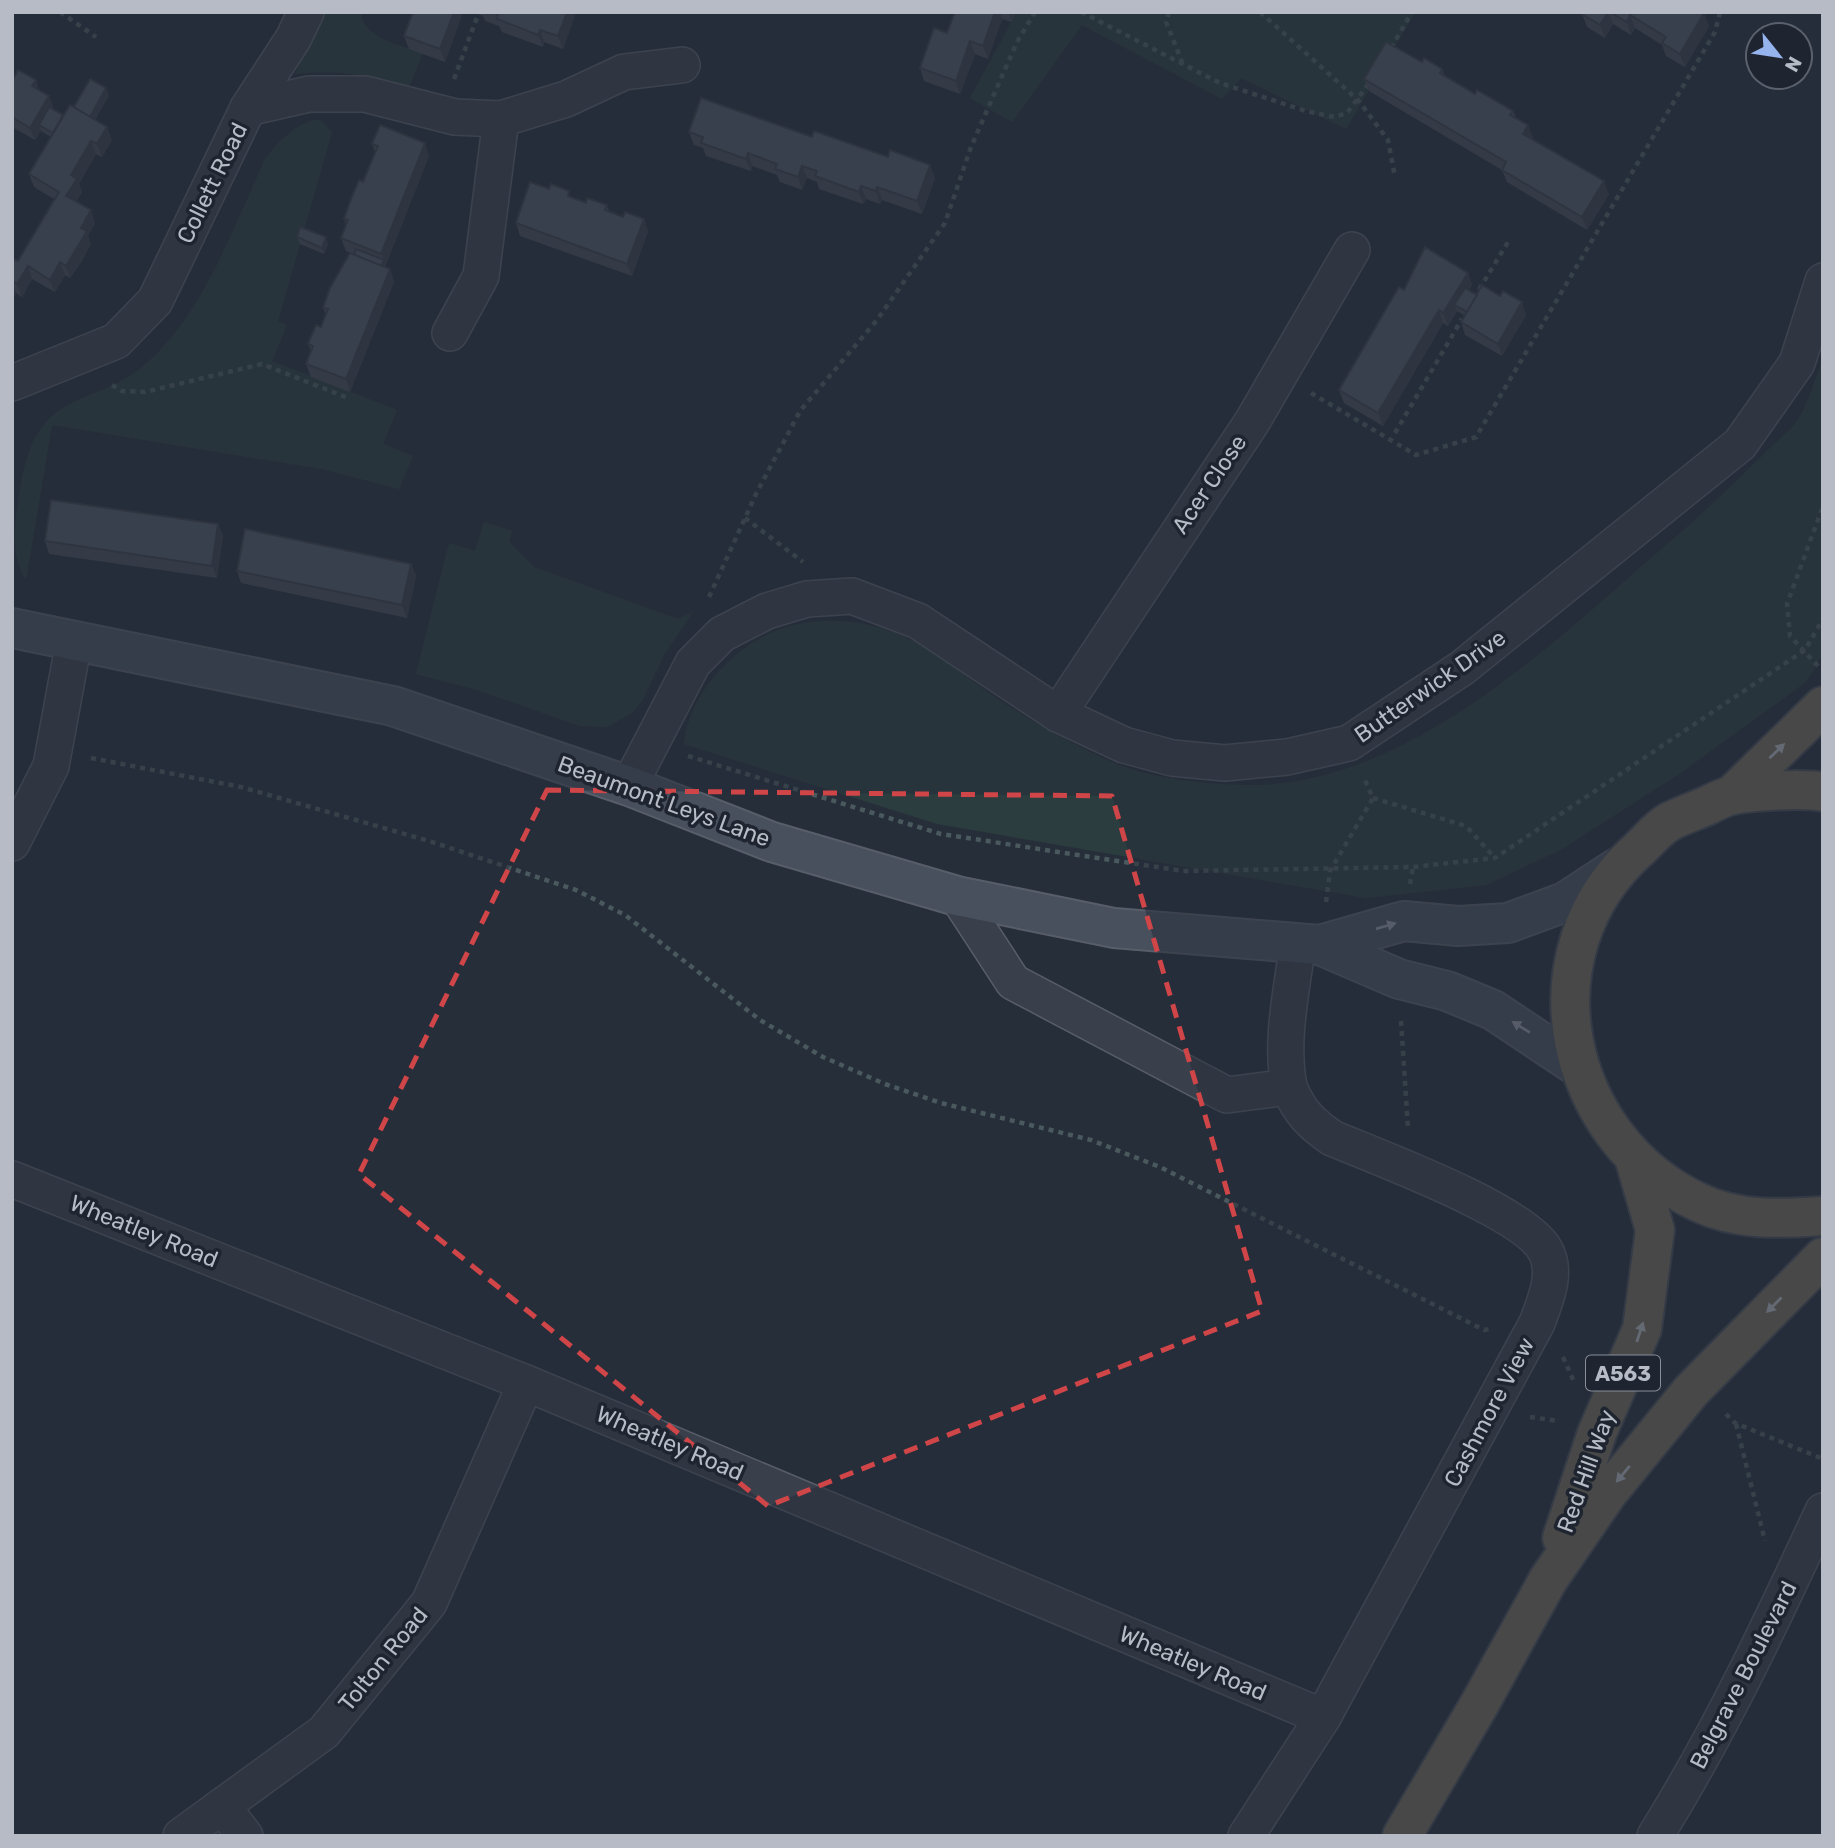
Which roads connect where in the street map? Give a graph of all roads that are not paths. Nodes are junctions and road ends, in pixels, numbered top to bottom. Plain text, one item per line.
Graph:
1 (306, 12) edge
2 (682, 65) dead end
3 (248, 108) junction
4 (501, 118) junction
5 (1352, 250) dead end
6 (1823, 281) edge
7 (450, 333) dead end
8 (12, 383) edge
9 (12, 628) edge
10 (74, 641) junction
11 (1823, 706) edge
12 (1058, 714) junction
13 (629, 786) junction
14 (1823, 792) edge
15 (1732, 795) junction
16 (12, 844) edge
17 (1617, 868) junction
18 (957, 896) junction
19 (1309, 944) junction
20 (1577, 1066) junction
21 (1289, 1087) junction
22 (1635, 1161) junction
23 (12, 1179) edge
24 (1823, 1216) edge
25 (1823, 1256) edge
26 (526, 1383) junction
27 (1823, 1511) edge
28 (1548, 1580) junction
29 (1323, 1717) junction
30 (222, 1806) junction
31 (181, 1836) edge
32 (245, 1836) edge
33 (1246, 1836) edge
34 (1402, 1836) edge
35 (1655, 1836) edge

1 - 3 street
2 - 4 street, Collett Road
3 - 4 street, Collett Road
3 - 8 street, Collett Road
4 - 7 street
5 - 12 street, Acer Close
6 - 12 street, Butterwick Drive
9 - 10 street, Beaumont Leys Lane
10 - 13 street, Beaumont Leys Lane
10 - 16 street
15 -> 11 highway
12 - 13 street, Butterwick Drive
13 - 18 street, Beaumont Leys Lane
14 - 15 highway
15 - 17 highway
19 -> 17 street, Beaumont Leys Lane
17 - 20 highway
18 - 19 street, Beaumont Leys Lane
18 - 21 street
20 -> 19 street, Beaumont Leys Lane
19 - 21 street, Cashmore View
20 - 22 highway
21 - 29 street, Cashmore View
22 - 24 highway
28 -> 22 highway, Red Hill Way / A563
23 - 26 street, Wheatley Road
25 -> 28 highway, Red Hill Way / A563
26 - 29 street, Wheatley Road
26 - 30 street, Tolton Road
27 - 35 street, Belgrave Boulevard
28 - 34 highway, Red Hill Way / A563
29 - 33 street, Cashmore View
30 - 31 street, Tolton Road
30 - 32 street

